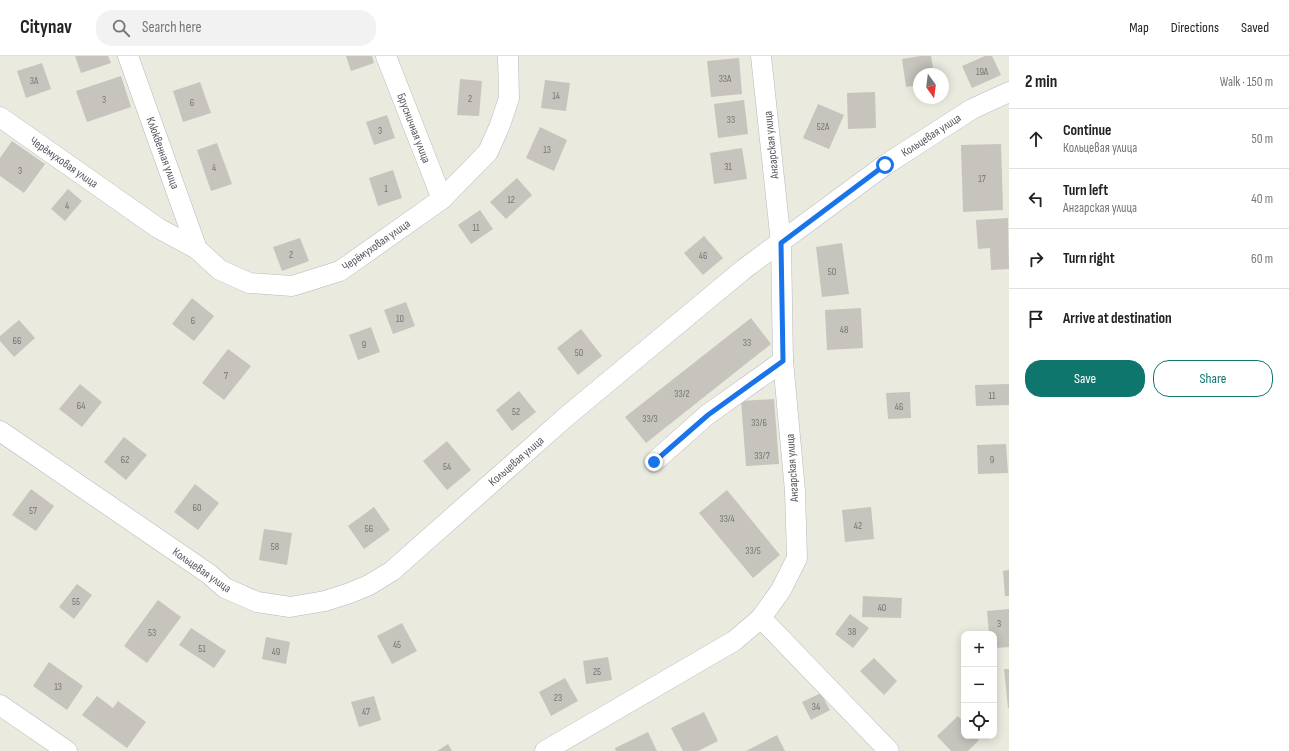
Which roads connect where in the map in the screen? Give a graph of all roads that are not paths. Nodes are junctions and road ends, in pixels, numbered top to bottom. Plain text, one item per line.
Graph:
1 (128, 56) edge
2 (386, 56) edge
3 (508, 56) edge
4 (761, 56) edge
5 (1009, 92) edge
6 (0, 117) edge
7 (442, 199) junction
8 (781, 243) junction
9 (197, 249) junction
10 (783, 361) junction
11 (0, 431) edge
12 (654, 462) dead end
13 (761, 618) junction
14 (0, 706) edge
15 (68, 751) edge
16 (545, 751) edge
17 (889, 751) edge

1 - 9 street, Клюквенная улица
2 - 7 street, Брусничная улица
3 - 7 street, Черёмуховая улица
4 - 8 street, Ангарская улица
5 - 8 street, Кольцевая улица
6 - 9 street, Черёмуховая улица
7 - 9 street, Черёмуховая улица
8 - 10 street, Ангарская улица
8 - 11 street, Кольцевая улица
10 - 12 street
10 - 13 street, Ангарская улица
13 - 16 street, Ангарская улица
13 - 17 street
14 - 15 street

